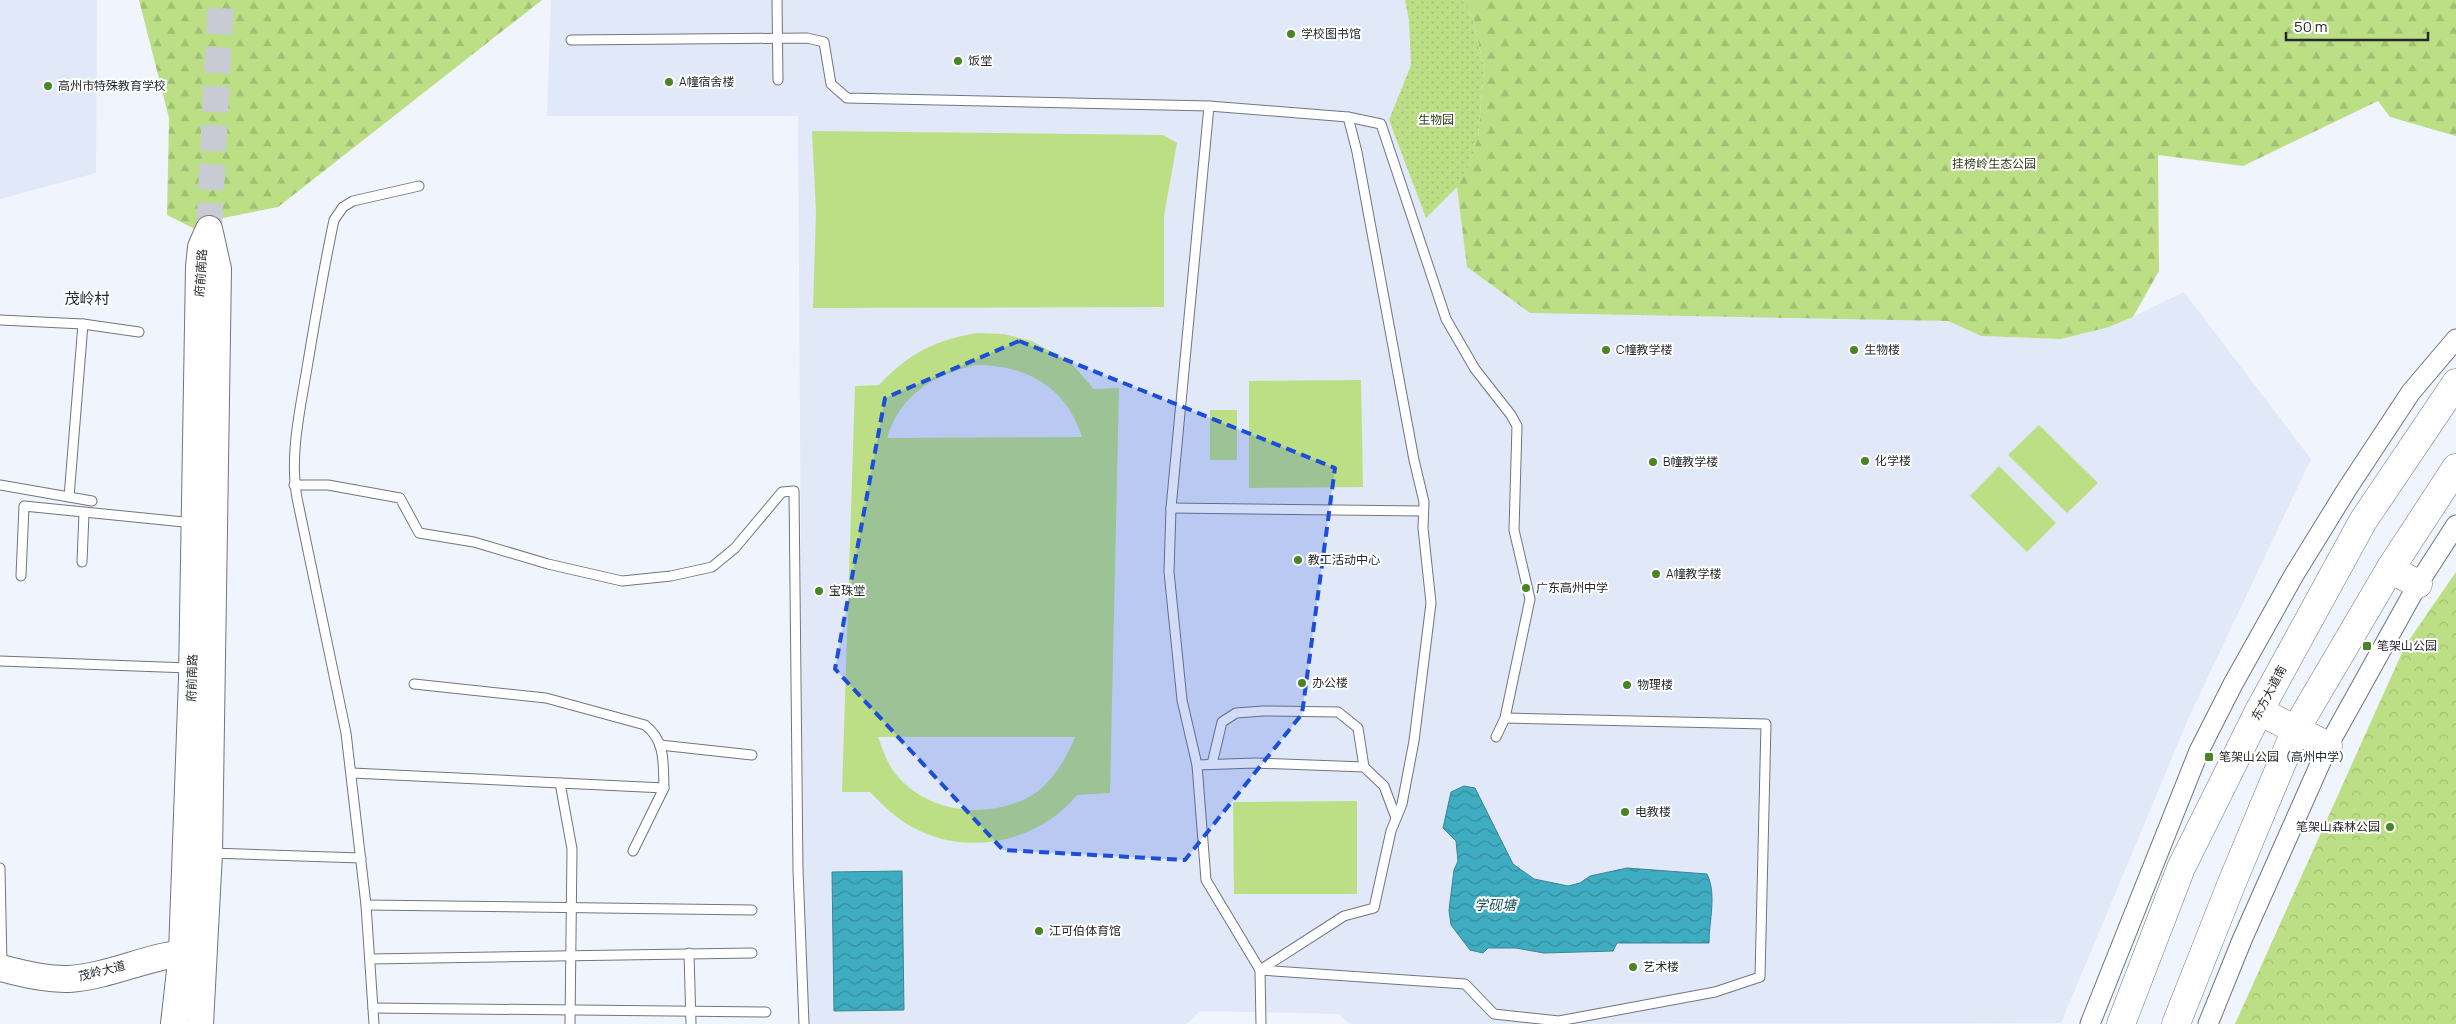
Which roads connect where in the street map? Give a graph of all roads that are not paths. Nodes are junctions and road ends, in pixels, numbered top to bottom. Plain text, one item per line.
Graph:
1 (777, 0) edge
2 (777, 38) junction
3 (571, 40) dead end
4 (778, 80) dead end
5 (1209, 106) junction
6 (1348, 117) junction
7 (419, 186) dead end
8 (0, 320) edge
9 (83, 324) junction
10 (139, 332) dead end
11 (2456, 339) edge
12 (2456, 383) edge
13 (2456, 468) edge
14 (0, 485) edge
15 (294, 485) junction
16 (69, 497) junction
17 (92, 501) dead end
18 (1171, 508) junction
19 (1424, 511) junction
20 (84, 513) junction
21 (204, 524) junction
22 (2456, 525) edge
23 (82, 562) dead end
24 (2390, 569) junction
25 (21, 576) dead end
26 (2418, 584) junction
27 (0, 661) edge
28 (202, 669) junction
29 (414, 684) dead end
30 (2259, 712) junction
31 (1505, 718) junction
32 (2296, 729) junction
33 (1496, 737) dead end
34 (660, 745) junction
35 (2328, 746) junction
36 (752, 755) dead end
37 (1212, 764) junction
38 (1197, 765) junction
39 (1364, 766) junction
40 (352, 774) junction
41 (560, 783) junction
42 (664, 788) junction
43 (1396, 818) junction
44 (633, 851) dead end
45 (197, 852) junction
46 (361, 858) junction
47 (0, 870) edge
48 (366, 905) junction
49 (572, 909) junction
50 (752, 910) dead end
51 (193, 952) junction
52 (688, 952) junction
53 (752, 953) dead end
54 (570, 956) junction
55 (370, 959) junction
56 (1, 968) edge
57 (1260, 970) junction
58 (373, 1008) junction
59 (570, 1009) junction
60 (691, 1011) junction
61 (766, 1012) dead end
62 (174, 1024) edge
63 (200, 1024) edge
64 (374, 1024) edge
65 (570, 1024) edge
66 (691, 1024) edge
67 (804, 1024) edge
68 (1260, 1024) edge
69 (2090, 1024) edge
70 (2121, 1024) edge
71 (2176, 1024) edge
72 (2208, 1024) edge

1 - 2 lane
2 - 3 lane
2 - 4 lane
2 - 5 lane
5 - 6 lane
5 - 18 lane
6 - 19 lane
6 - 31 lane
7 - 15 lane
8 - 9 lane
9 - 10 lane
9 - 16 lane
11 - 69 street
12 - 30 main road, 东方大道南
13 - 24 main road
14 - 16 lane
15 - 40 lane
15 - 67 lane
16 - 17 lane
18 - 19 lane
18 - 38 lane
19 - 43 lane
20 - 21 lane
20 - 23 lane
20 - 25 lane
21 - 21 main road, 府前南路
21 - 28 main road, 府前南路
22 - 26 street
24 - 26 main road
24 - 32 main road
26 - 35 street
27 - 28 lane
28 - 45 main road, 府前南路
29 - 34 lane
30 - 32 main road
30 - 70 main road, 东方大道南
31 - 33 lane
31 - 57 lane
32 - 35 main road
32 - 71 main road
34 - 36 lane
34 - 42 lane
35 - 72 street
37 - 38 lane
37 - 39 lane
37 - 39 lane
38 - 57 lane
39 - 43 lane
40 - 41 lane
40 - 46 lane
41 - 42 lane
41 - 49 lane
42 - 44 lane
43 - 57 lane
45 - 46 lane
45 - 51 main road, 府前南路
46 - 48 lane
47 - 56 lane
48 - 49 lane
48 - 55 lane
49 - 50 lane
49 - 54 lane
51 - 56 main road, 茂岭大道
51 - 62 main road, 府前南路
51 - 63 main road, 府前南路
52 - 53 lane
52 - 54 lane
52 - 60 lane
54 - 55 lane
54 - 59 lane
55 - 58 lane
57 - 68 lane
58 - 59 lane
58 - 64 lane
59 - 60 lane
59 - 65 lane
60 - 61 lane
60 - 66 lane

